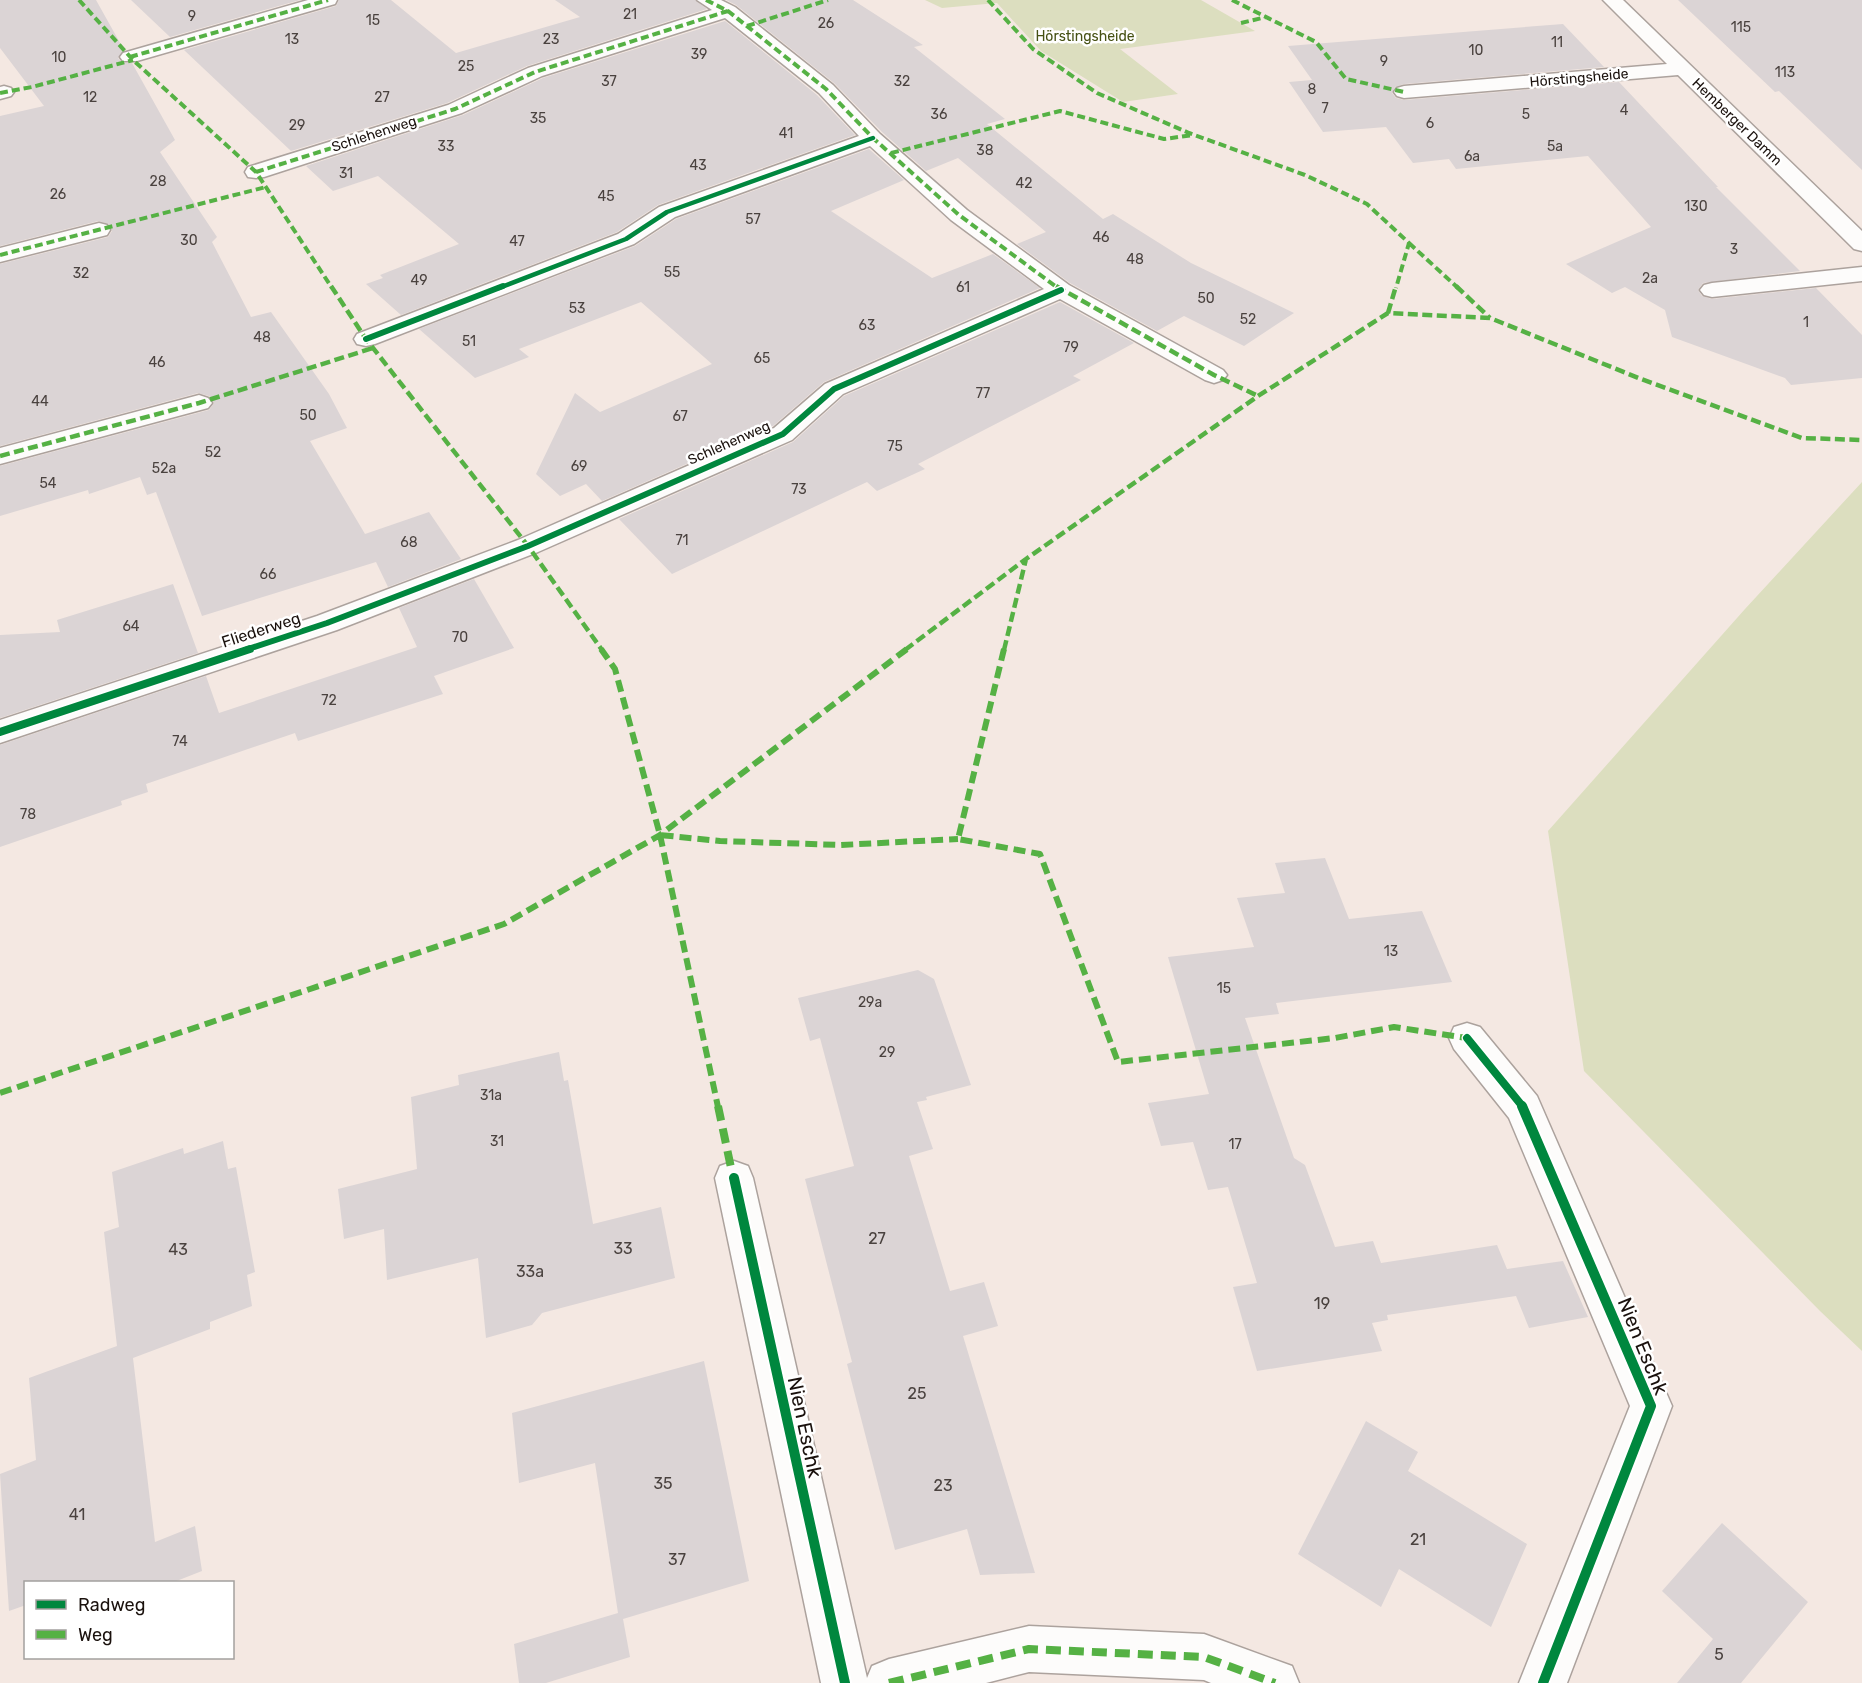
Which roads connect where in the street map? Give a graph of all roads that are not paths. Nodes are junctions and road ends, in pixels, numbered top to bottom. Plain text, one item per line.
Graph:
1 (328, 0) edge
2 (706, 0) edge
3 (1612, 0) edge
4 (728, 11) junction
5 (130, 57) dead end
6 (1683, 69) junction
7 (1404, 92) dead end
8 (873, 138) junction
9 (256, 172) dead end
10 (1862, 210) edge
11 (1832, 213) junction
12 (99, 230) dead end
13 (1862, 244) edge
14 (0, 255) edge
15 (1862, 274) edge
16 (1061, 290) junction
17 (1712, 290) dead end
18 (366, 339) dead end
19 (1214, 375) dead end
20 (198, 404) dead end
21 (0, 456) edge
22 (528, 546) joint
23 (0, 732) edge
24 (1467, 1038) dead end
25 (734, 1178) dead end
26 (845, 1683) edge
27 (889, 1683) edge
28 (1275, 1683) edge
29 (1543, 1683) edge

1 - 5 street
2 - 4 street
3 - 6 street, Hemberger Damm
4 - 8 street
4 - 9 street, Schlehenweg
6 - 7 street, Hörstingsheide
6 - 11 street, Hemberger Damm
8 - 16 street
8 - 18 street
10 - 11 street
11 - 13 street, Hemberger Damm
12 - 14 street
15 - 17 street
16 - 19 street
16 - 22 street, Schlehenweg
20 - 21 street
22 - 23 street, Fliederweg
24 - 29 street, Nien Eschk
25 - 26 street, Nien Eschk
27 - 28 street

